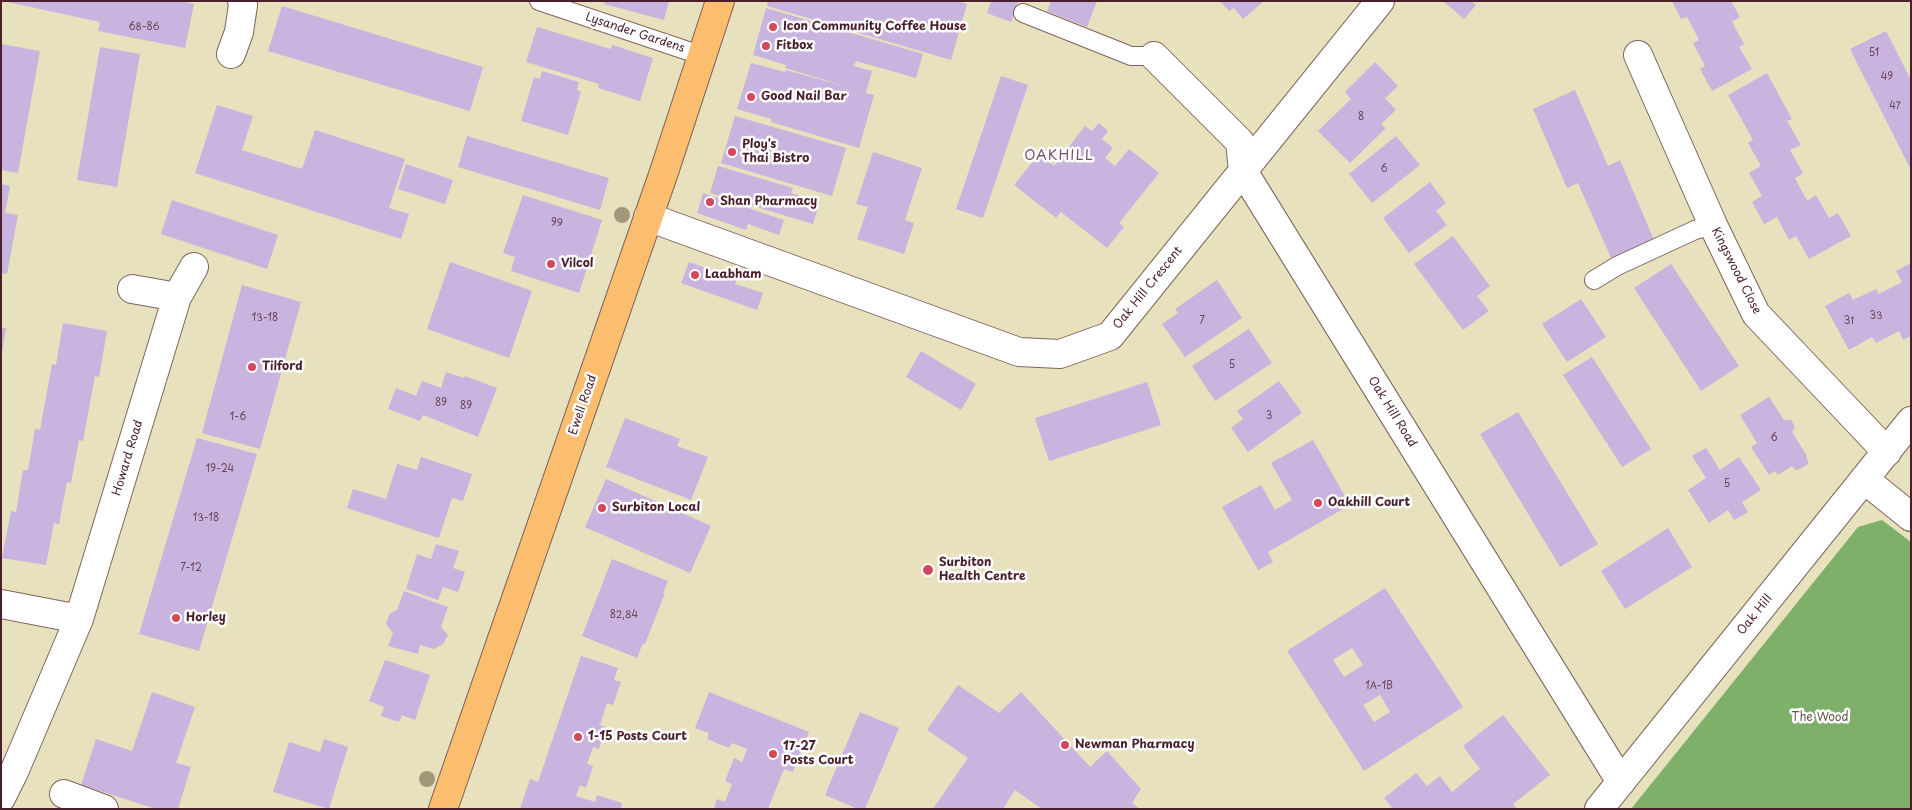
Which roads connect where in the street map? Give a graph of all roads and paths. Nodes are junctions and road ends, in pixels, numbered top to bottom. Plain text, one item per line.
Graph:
1 (242, 1) edge
2 (539, 1) edge
3 (720, 1) edge
4 (1380, 1) edge
5 (1023, 13) dead end
6 (231, 54) dead end
7 (1638, 55) dead end
8 (703, 56) junction
9 (1154, 56) joint
10 (1243, 170) junction
11 (648, 218) junction
12 (1713, 225) junction
13 (194, 267) dead end
14 (1594, 280) dead end
15 (132, 289) dead end
16 (177, 297) junction
17 (1911, 421) edge
18 (1887, 452) junction
19 (1864, 479) junction
20 (1911, 517) edge
21 (1, 604) edge
22 (78, 619) junction
23 (1621, 782) junction
24 (64, 794) dead end
25 (1, 798) edge
26 (104, 809) edge
27 (443, 809) edge
28 (1599, 809) edge

1 - 6 street
2 - 8 lane, Lysander Gardens
3 - 8 main road, Ewell Road
4 - 10 street, Oak Hill Crescent
5 - 9 lane
7 - 12 street, Kingswood Close
8 - 11 main road, Ewell Road
9 - 10 street, Oak Hill Road
10 - 11 street, Oak Hill Crescent
10 - 23 street, Oak Hill Road
11 - 27 main road, Ewell Road
12 - 14 lane
12 - 18 street, Kingswood Close
13 - 16 street, Howard Road
15 - 16 street
16 - 22 street, Howard Road
17 - 18 street, Oak Hill
18 - 19 street, Oak Hill
19 - 20 street
19 - 23 street, Oak Hill
21 - 22 street
22 - 25 street, Howard Road
23 - 28 street, Oak Hill
24 - 26 street

